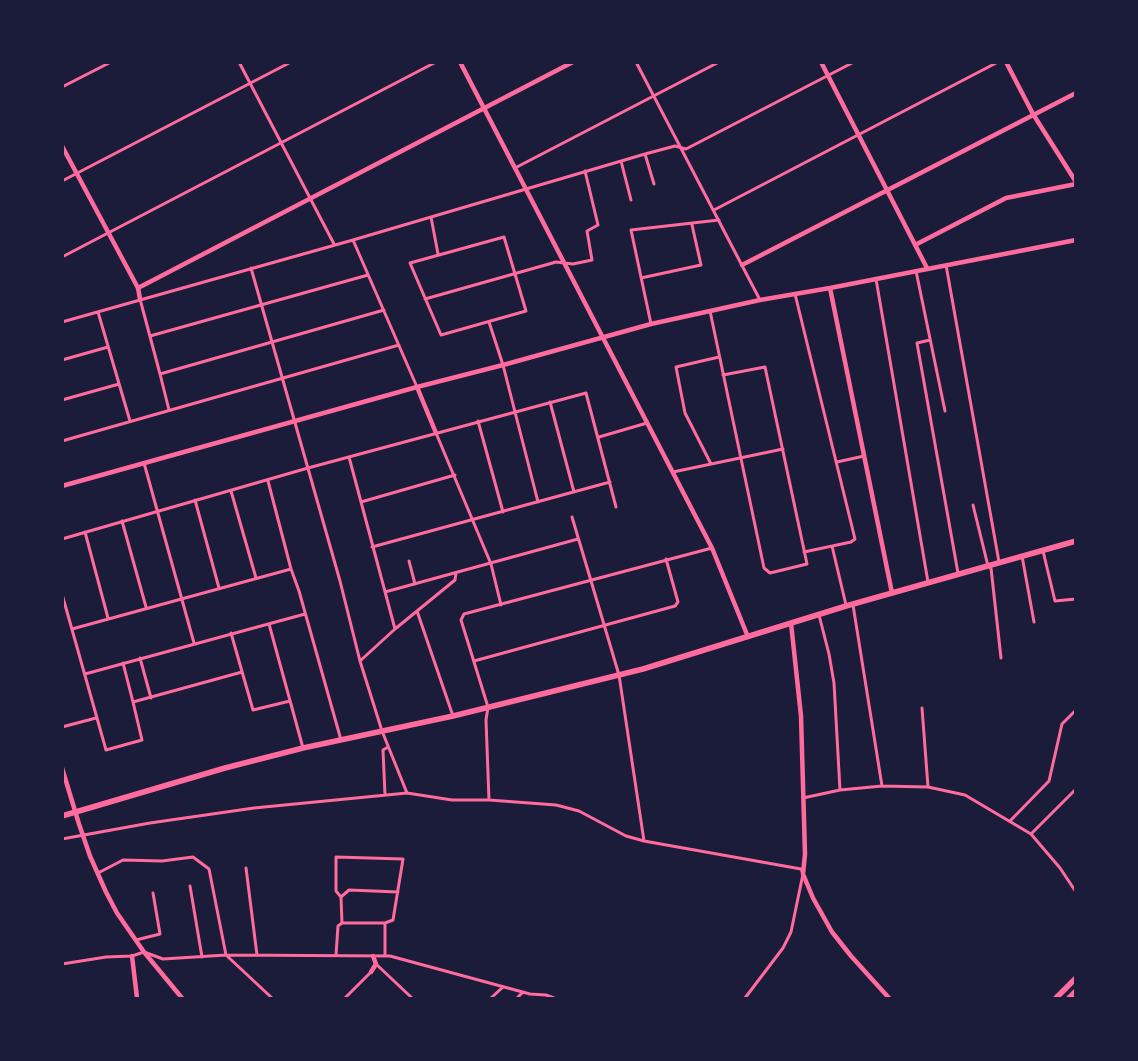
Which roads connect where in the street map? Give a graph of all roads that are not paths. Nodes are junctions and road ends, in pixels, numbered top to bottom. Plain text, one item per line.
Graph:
1 (110, 62) edge
2 (239, 62) edge
3 (291, 62) edge
4 (436, 62) edge
5 (460, 62) edge
6 (573, 62) edge
7 (636, 62) edge
8 (719, 62) edge
9 (821, 62) edge
10 (854, 62) edge
11 (998, 62) edge
12 (1006, 62) edge
13 (828, 76) junction
14 (250, 84) junction
15 (62, 88) edge
16 (1076, 92) edge
17 (654, 96) junction
18 (484, 108) junction
19 (1033, 114) junction
20 (859, 135) junction
21 (281, 143) junction
22 (62, 146) edge
23 (680, 148) junction
24 (645, 154) junction
25 (621, 160) junction
26 (515, 168) junction
27 (585, 170) junction
28 (76, 174) junction
29 (62, 181) edge
30 (1076, 183) edge
31 (654, 184) dead end
32 (525, 188) junction
33 (887, 191) junction
34 (310, 199) junction
35 (631, 200) dead end
36 (714, 210) junction
37 (431, 217) junction
38 (719, 220) junction
39 (692, 224) junction
40 (108, 233) junction
41 (353, 240) junction
42 (1076, 240) edge
43 (334, 244) junction
44 (915, 245) junction
45 (438, 254) junction
46 (62, 257) edge
47 (563, 262) junction
48 (742, 265) junction
49 (946, 265) junction
50 (251, 268) junction
51 (927, 268) junction
52 (916, 271) junction
53 (516, 274) junction
54 (368, 275) junction
55 (641, 278) junction
56 (876, 279) junction
57 (138, 288) junction
58 (830, 288) junction
59 (795, 294) junction
60 (140, 299) junction
61 (425, 299) junction
62 (760, 300) junction
63 (262, 304) junction
64 (384, 310) junction
65 (710, 311) junction
66 (98, 312) junction
67 (62, 322) edge
68 (489, 322) junction
69 (651, 324) junction
70 (150, 336) junction
71 (602, 337) junction
72 (930, 340) junction
73 (272, 342) junction
74 (399, 346) junction
75 (108, 347) junction
76 (719, 357) junction
77 (62, 360) edge
78 (502, 365) junction
79 (160, 374) junction
80 (723, 375) junction
81 (283, 378) junction
82 (119, 384) junction
83 (417, 387) junction
84 (62, 400) edge
85 (550, 402) junction
86 (169, 410) junction
87 (945, 411) dead end
88 (515, 412) junction
89 (478, 421) junction
90 (130, 422) junction
91 (295, 422) junction
92 (647, 423) junction
93 (436, 433) junction
94 (599, 437) junction
95 (62, 441) edge
96 (783, 449) junction
97 (864, 456) junction
98 (349, 458) junction
99 (740, 459) junction
100 (837, 462) junction
101 (144, 463) junction
102 (711, 464) junction
103 (308, 468) junction
104 (673, 472) junction
105 (455, 475) junction
106 (268, 481) junction
107 (610, 482) junction
108 (62, 486) edge
109 (231, 491) junction
110 (574, 492) junction
111 (195, 500) junction
112 (361, 502) junction
113 (538, 502) junction
114 (973, 505) dead end
115 (616, 507) dead end
116 (158, 511) junction
117 (502, 512) junction
118 (572, 517) dead end
119 (473, 519) junction
120 (122, 521) junction
121 (85, 532) junction
122 (62, 539) edge
123 (578, 539) junction
124 (1076, 541) edge
125 (832, 546) junction
126 (372, 547) junction
127 (712, 548) junction
128 (1043, 550) junction
129 (804, 552) junction
130 (1022, 556) junction
131 (666, 559) junction
132 (409, 561) dead end
133 (999, 563) junction
134 (491, 564) junction
135 (988, 566) junction
136 (291, 568) junction
137 (456, 573) junction
138 (958, 574) junction
139 (256, 578) junction
140 (592, 581) junction
141 (928, 582) junction
142 (415, 584) junction
143 (219, 588) junction
144 (385, 592) junction
145 (892, 592) junction
146 (62, 594) edge
147 (182, 598) junction
148 (1076, 599) edge
149 (501, 604) junction
150 (853, 604) junction
151 (846, 606) junction
152 (146, 607) junction
153 (417, 611) junction
154 (304, 614) junction
155 (819, 614) junction
156 (108, 618) junction
157 (1034, 622) dead end
158 (791, 623) junction
159 (269, 624) junction
160 (605, 626) junction
161 (72, 629) junction
162 (395, 629) junction
163 (231, 632) junction
164 (748, 637) junction
165 (194, 643) junction
166 (140, 658) junction
167 (1000, 658) dead end
168 (360, 661) junction
169 (474, 661) junction
170 (123, 663) junction
171 (242, 672) junction
172 (85, 674) junction
173 (619, 675) junction
174 (151, 698) junction
175 (290, 701) junction
176 (133, 702) junction
177 (488, 707) junction
178 (922, 708) dead end
179 (1076, 710) edge
180 (453, 716) junction
181 (96, 718) junction
182 (62, 727) edge
183 (382, 731) junction
184 (341, 740) junction
185 (388, 747) junction
186 (303, 748) junction
187 (62, 768) edge
188 (882, 786) junction
189 (928, 787) junction
190 (1076, 789) edge
191 (840, 790) junction
192 (408, 793) junction
193 (385, 795) junction
194 (802, 798) junction
195 (489, 800) junction
196 (74, 812) junction
197 (62, 816) edge
198 (1010, 821) junction
199 (1031, 834) junction
200 (82, 835) junction
201 (62, 839) edge
202 (644, 841) junction
203 (246, 868) dead end
204 (97, 873) junction
205 (803, 874) junction
206 (190, 886) dead end
207 (398, 892) junction
208 (1076, 892) edge
209 (153, 893) dead end
210 (341, 897) junction
211 (342, 923) junction
212 (384, 924) junction
213 (136, 940) junction
214 (144, 952) junction
215 (226, 955) junction
216 (257, 955) junction
217 (336, 955) junction
218 (132, 956) junction
219 (373, 956) junction
220 (385, 956) junction
221 (202, 957) junction
222 (62, 964) edge
223 (376, 964) junction
224 (371, 972) joint
225 (1076, 978) edge
226 (503, 987) junction
227 (1076, 991) edge
228 (523, 992) junction
229 (137, 998) edge
230 (182, 998) edge
231 (272, 998) edge
232 (346, 998) edge
233 (412, 998) edge
234 (492, 998) edge
235 (517, 998) edge
236 (554, 998) edge
237 (747, 998) edge
238 (890, 998) edge
239 (1056, 998) edge
240 (1069, 998) edge

1 - 15 street
2 - 14 street
3 - 14 street
4 - 21 street
5 - 18 street
6 - 18 street
7 - 17 street
8 - 17 street
9 - 13 street
10 - 13 street
11 - 20 street
12 - 19 street
13 - 20 street
13 - 23 street
14 - 21 street
14 - 28 street
16 - 19 street
17 - 23 street
17 - 26 street
18 - 26 street
18 - 34 street
19 - 30 street
19 - 33 street
20 - 33 street
20 - 36 street
21 - 34 street
21 - 40 street
22 - 28 street
23 - 24 street
23 - 36 street
24 - 25 street
24 - 31 street
25 - 27 street
25 - 35 street
26 - 32 street
27 - 32 street
27 - 47 street
28 - 29 street
28 - 40 street
30 - 44 street
32 - 37 street
32 - 47 street
33 - 44 street
33 - 48 street
34 - 43 street
34 - 57 street
36 - 38 street
37 - 41 street
37 - 45 street
38 - 39 street
38 - 48 street
39 - 55 street
39 - 55 street
40 - 46 street
40 - 57 street
41 - 43 street
41 - 54 street
42 - 49 street
43 - 50 street
44 - 51 street
45 - 53 street
45 - 61 street
47 - 53 street
47 - 71 street
48 - 62 street
49 - 51 street
49 - 133 street
50 - 60 street
50 - 63 street
51 - 52 street
52 - 56 street
52 - 72 street
53 - 61 street
53 - 68 street
54 - 63 street
54 - 64 street
55 - 69 street
56 - 58 street
56 - 141 street
57 - 60 street
58 - 59 street
58 - 97 street
59 - 62 street
59 - 100 street
60 - 66 street
60 - 70 street
61 - 68 street
62 - 65 street
63 - 70 street
63 - 73 street
64 - 73 street
64 - 74 street
65 - 69 street
65 - 76 street
66 - 67 street
66 - 75 street
68 - 78 street
69 - 71 street
70 - 79 street
71 - 78 street
71 - 92 street
72 - 87 street
72 - 138 street
73 - 79 street
73 - 81 street
74 - 81 street
74 - 83 street
75 - 77 street
75 - 82 street
76 - 80 street
76 - 102 street
78 - 83 street
78 - 88 street
79 - 86 street
80 - 96 street
80 - 99 street
81 - 86 street
81 - 91 street
82 - 84 street
82 - 90 street
83 - 91 street
83 - 93 street
85 - 88 street
85 - 94 street
85 - 110 street
86 - 90 street
88 - 89 street
88 - 113 street
89 - 93 street
89 - 117 street
90 - 95 street
91 - 101 street
91 - 103 street
92 - 94 street
92 - 104 street
93 - 98 street
93 - 105 street
94 - 107 street
96 - 99 street
96 - 129 street
97 - 100 street
97 - 145 street
98 - 103 street
98 - 112 street
99 - 102 street
99 - 129 street
100 - 125 street
101 - 108 street
101 - 116 street
102 - 104 street
103 - 106 street
103 - 168 street
104 - 127 street
105 - 112 street
105 - 119 street
106 - 109 street
106 - 136 street
107 - 110 street
107 - 115 street
109 - 111 street
109 - 139 street
110 - 113 street
111 - 116 street
111 - 143 street
112 - 126 street
113 - 117 street
114 - 135 street
116 - 120 street
116 - 147 street
117 - 119 street
118 - 123 street
119 - 126 street
119 - 134 street
120 - 121 street
120 - 152 street
121 - 122 street
121 - 156 street
123 - 134 street
123 - 140 street
124 - 128 highway
125 - 129 street
125 - 151 street
126 - 144 street
127 - 131 street
127 - 164 street
128 - 130 highway
128 - 148 street
130 - 133 highway
130 - 157 street
131 - 140 street
131 - 160 street
132 - 142 street
133 - 135 highway
134 - 137 street
134 - 149 street
135 - 138 highway
135 - 167 street
136 - 139 street
136 - 154 street
137 - 142 street
137 - 153 street
138 - 141 highway
139 - 143 street
140 - 149 street
140 - 160 street
141 - 145 highway
142 - 144 street
143 - 147 street
144 - 162 street
145 - 150 highway
146 - 161 street
147 - 152 street
147 - 165 street
149 - 169 street
150 - 151 highway
150 - 188 street
151 - 155 highway
152 - 156 street
153 - 162 street
153 - 180 street
154 - 159 street
154 - 184 street
155 - 158 highway
155 - 191 street
156 - 161 street
158 - 164 highway
158 - 194 street
159 - 163 street
159 - 175 street
160 - 169 street
160 - 173 street
161 - 172 street
162 - 168 street
163 - 165 street
163 - 171 street
164 - 173 highway
165 - 166 street
166 - 170 street
166 - 174 street
168 - 183 street
169 - 177 street
170 - 172 street
170 - 176 street
171 - 174 street
171 - 175 street
172 - 181 street
173 - 177 highway
173 - 202 street
174 - 176 street
175 - 186 street
176 - 181 street
177 - 180 highway
177 - 195 street
178 - 189 street
179 - 198 street
180 - 183 highway
181 - 182 street
183 - 184 highway
183 - 185 street
184 - 186 highway
185 - 192 street
185 - 193 street
186 - 196 highway
187 - 196 street
188 - 189 street
188 - 191 street
189 - 198 street
190 - 199 street
191 - 194 street
192 - 193 street
192 - 195 street
193 - 200 street
194 - 205 street
195 - 202 street
196 - 197 highway
196 - 200 street
198 - 199 street
199 - 208 street
200 - 201 street
200 - 204 street
202 - 205 street
203 - 216 street
204 - 213 street
204 - 215 street
205 - 237 street
205 - 238 street
206 - 221 street
207 - 210 street
207 - 210 street
207 - 212 street
209 - 213 street
210 - 211 street
211 - 212 street
211 - 217 street
212 - 220 street
213 - 214 street
214 - 218 street
214 - 221 street
214 - 230 street
215 - 216 street
215 - 221 street
215 - 231 street
216 - 217 street
217 - 219 street
218 - 222 street
218 - 229 street
219 - 220 street
219 - 223 street
220 - 226 street
223 - 224 street
223 - 233 street
224 - 232 street
225 - 239 highway
226 - 228 street
226 - 234 street
227 - 240 highway
228 - 235 street
228 - 236 street

